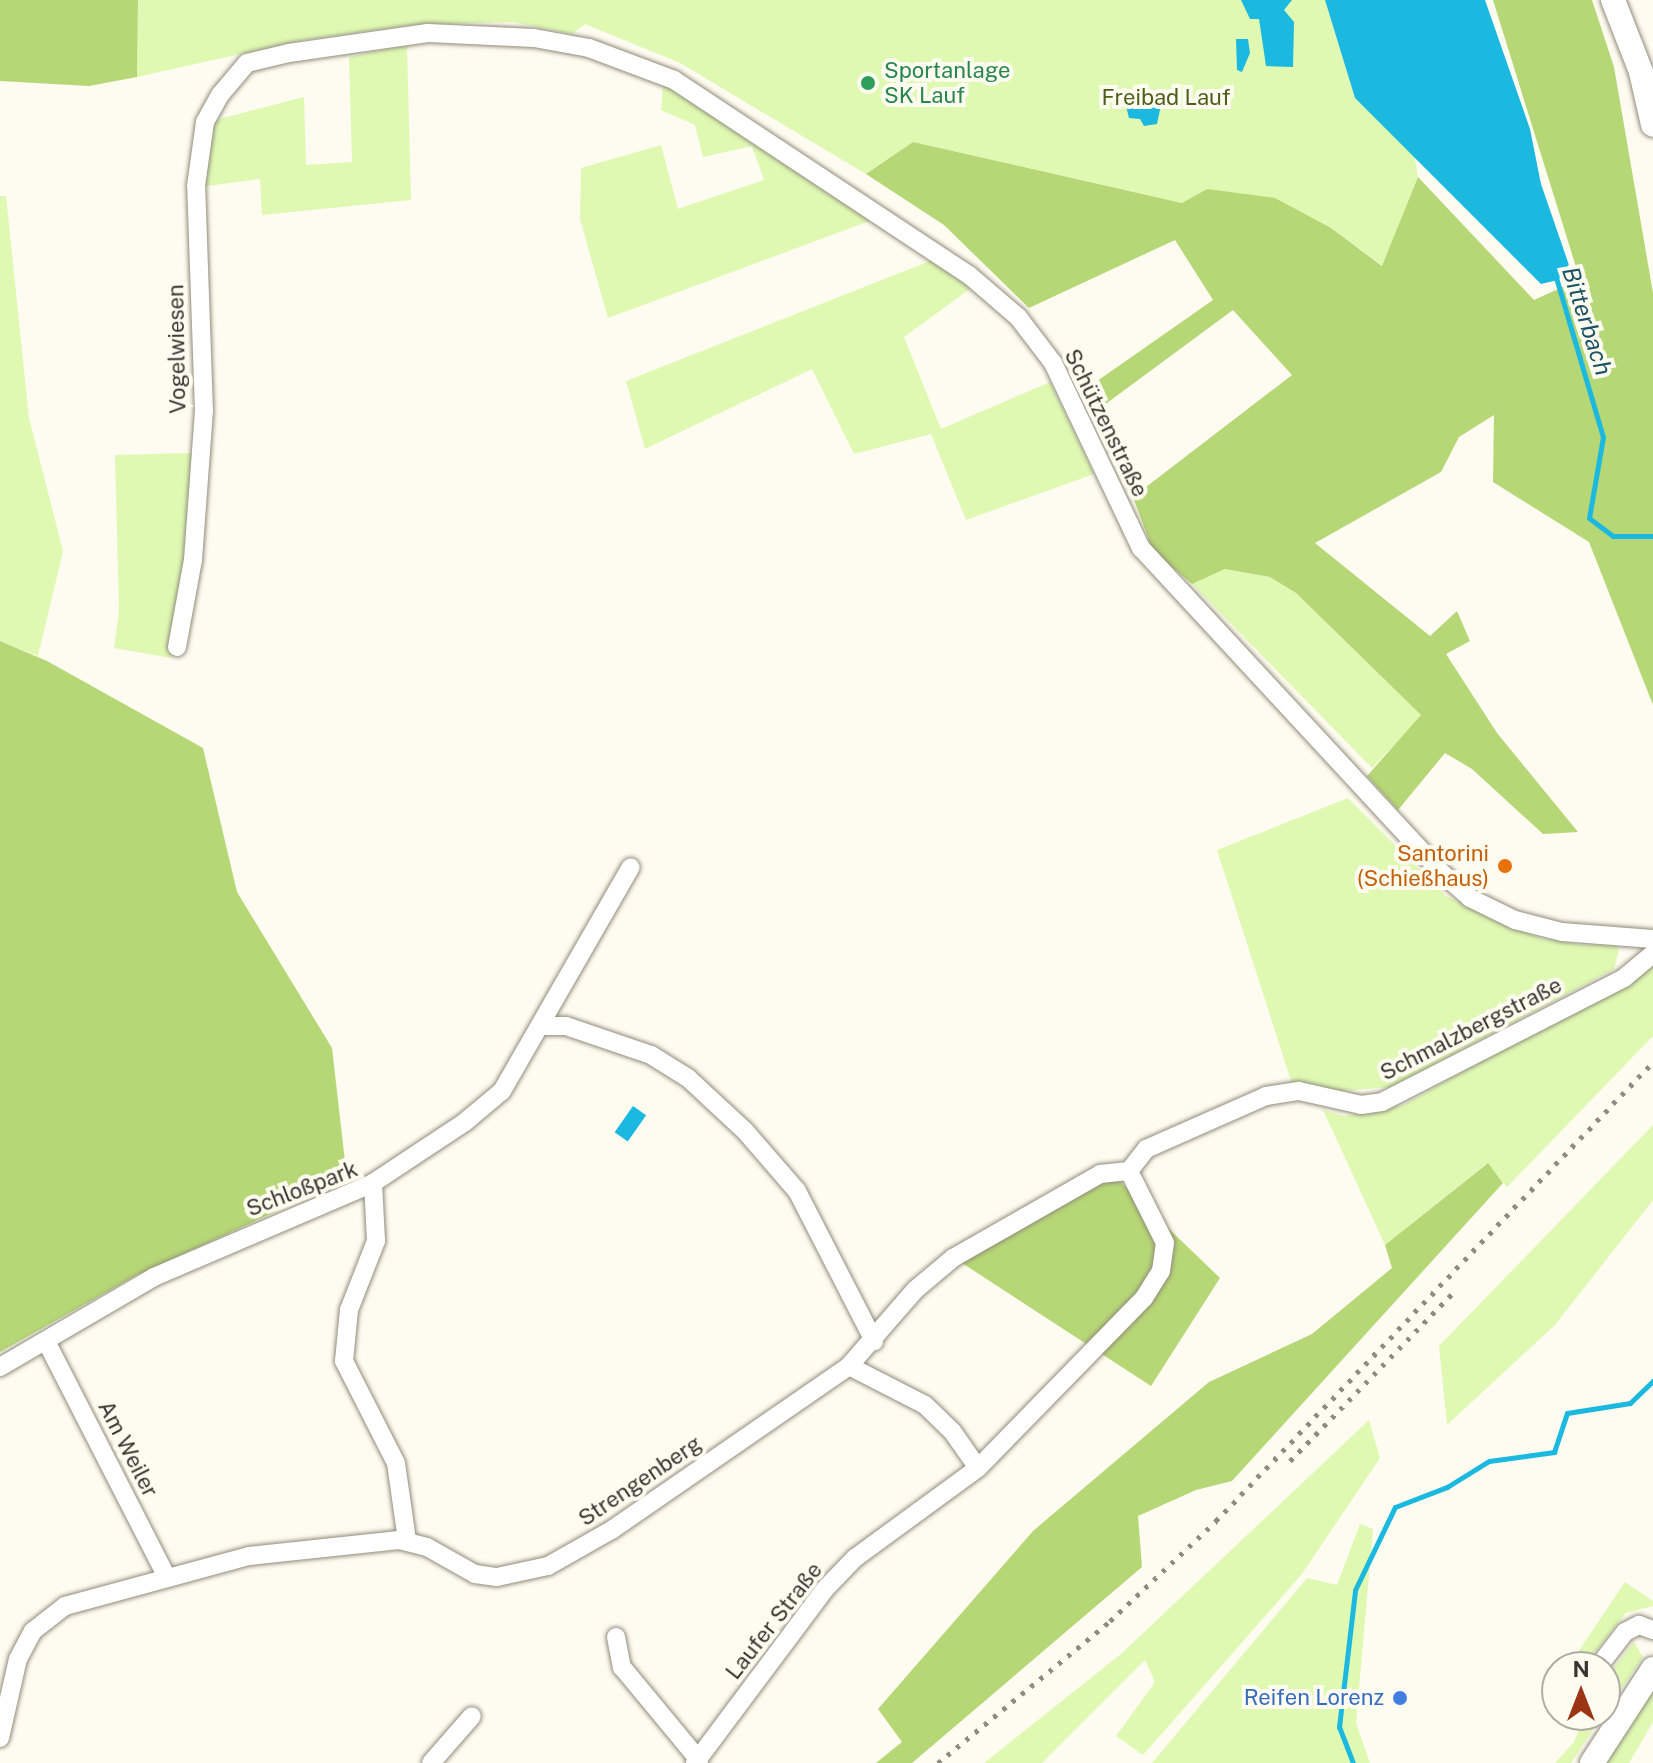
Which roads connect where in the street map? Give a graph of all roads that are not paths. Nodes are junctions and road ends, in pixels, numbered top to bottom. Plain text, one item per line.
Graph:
1 (1613, 0) edge
2 (247, 63) joint
3 (1653, 125) edge
4 (177, 647) dead end
5 (631, 867) dead end
6 (1653, 939) edge
7 (1653, 954) edge
8 (543, 1026) junction
9 (1129, 1171) junction
10 (373, 1183) junction
11 (874, 1341) junction
12 (47, 1343) junction
13 (849, 1366) junction
14 (0, 1367) edge
15 (978, 1468) junction
16 (407, 1540) junction
17 (167, 1578) junction
18 (1653, 1630) edge
19 (616, 1637) dead end
20 (1610, 1651) edge
21 (1653, 1669) edge
22 (472, 1716) dead end
23 (0, 1738) edge
24 (697, 1761) edge
25 (431, 1763) edge
26 (1592, 1763) edge

1 - 3 main road
2 - 4 street, Vogelwiesen
2 - 6 street, Schützenstraße
5 - 8 street
7 - 9 street, Schmalzbergstraße
8 - 10 street
8 - 11 street
9 - 11 street, Strengenberg
9 - 15 street, Laufer Straße
10 - 12 street, Schloßpark
10 - 16 street, Schloßpark
11 - 13 street, Strengenberg
12 - 14 street, Schloßpark
12 - 17 street, Am Weiler
13 - 15 street
13 - 16 street, Strengenberg
15 - 24 street, Laufer Straße
16 - 17 street
17 - 23 street
18 - 20 street
19 - 24 street, Laufer Straße
21 - 26 main road
22 - 25 street

